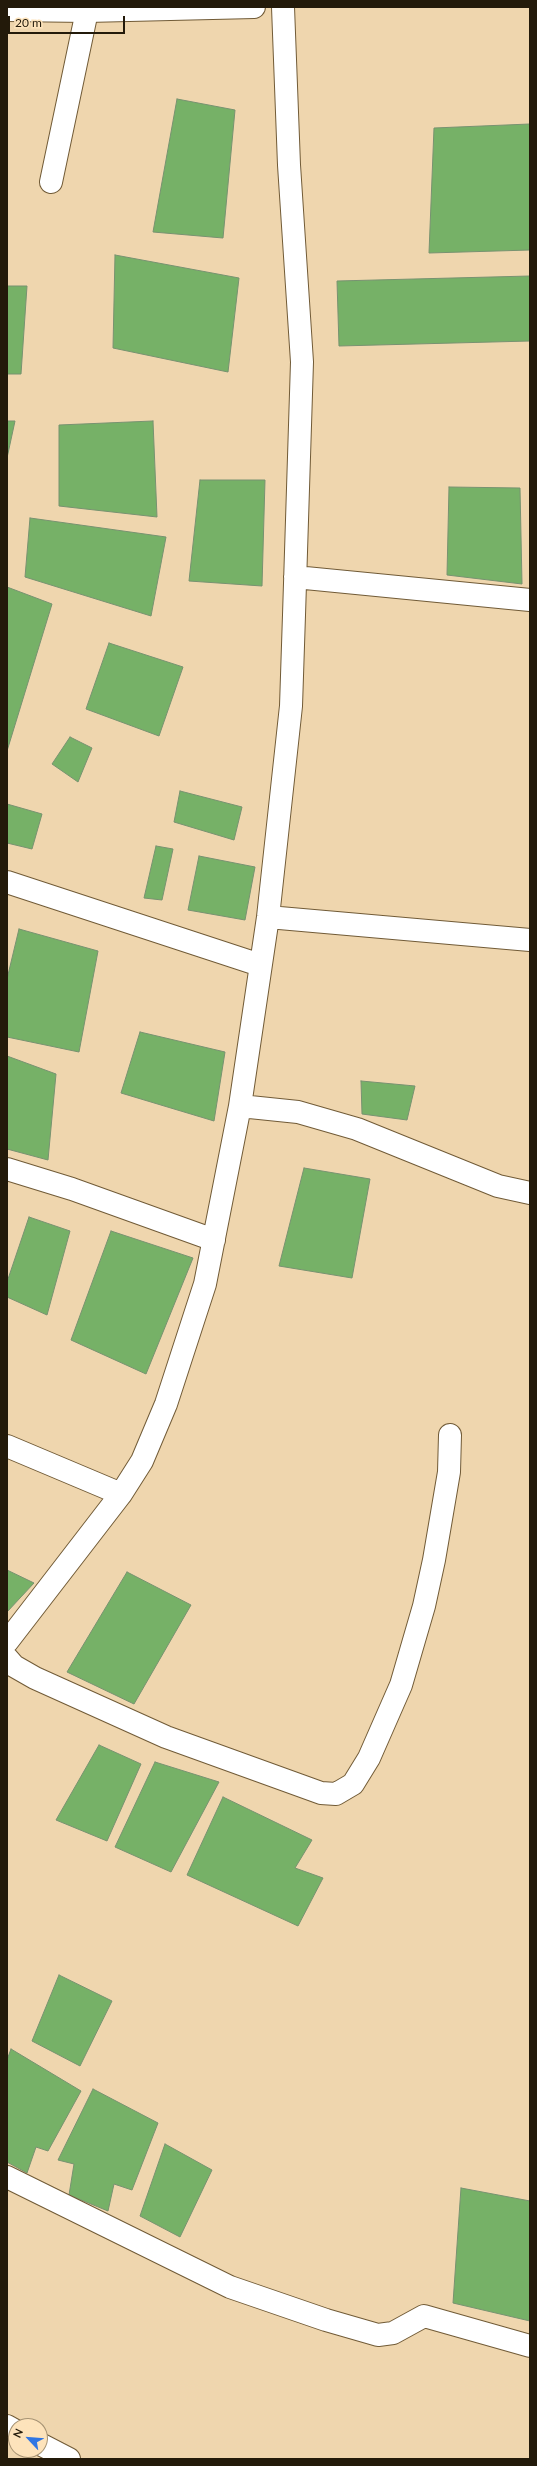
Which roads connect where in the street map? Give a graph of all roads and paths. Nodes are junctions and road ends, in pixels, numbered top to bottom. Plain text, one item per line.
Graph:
1 (254, 7) edge
2 (283, 7) edge
3 (7, 10) edge
4 (87, 11) junction
5 (51, 182) dead end
6 (295, 577) junction
7 (530, 600) edge
8 (7, 882) edge
9 (268, 917) junction
10 (530, 940) edge
11 (260, 965) junction
12 (240, 1106) junction
13 (7, 1169) edge
14 (530, 1193) edge
15 (214, 1240) junction
16 (450, 1435) dead end
17 (7, 1446) edge
18 (120, 1494) junction
19 (7, 1642) edge
20 (7, 1658) edge
21 (7, 2177) edge
22 (530, 2346) edge
23 (48, 2448) edge
24 (69, 2459) edge

1 - 4 main road
2 - 6 main road
3 - 4 main road
4 - 5 main road
6 - 7 main road
6 - 9 main road
8 - 11 main road
9 - 10 main road
9 - 11 main road
11 - 12 main road
12 - 14 main road
12 - 15 main road
13 - 15 main road
15 - 18 main road
16 - 20 main road
17 - 18 main road
18 - 19 main road
21 - 22 main road
23 - 24 main road

